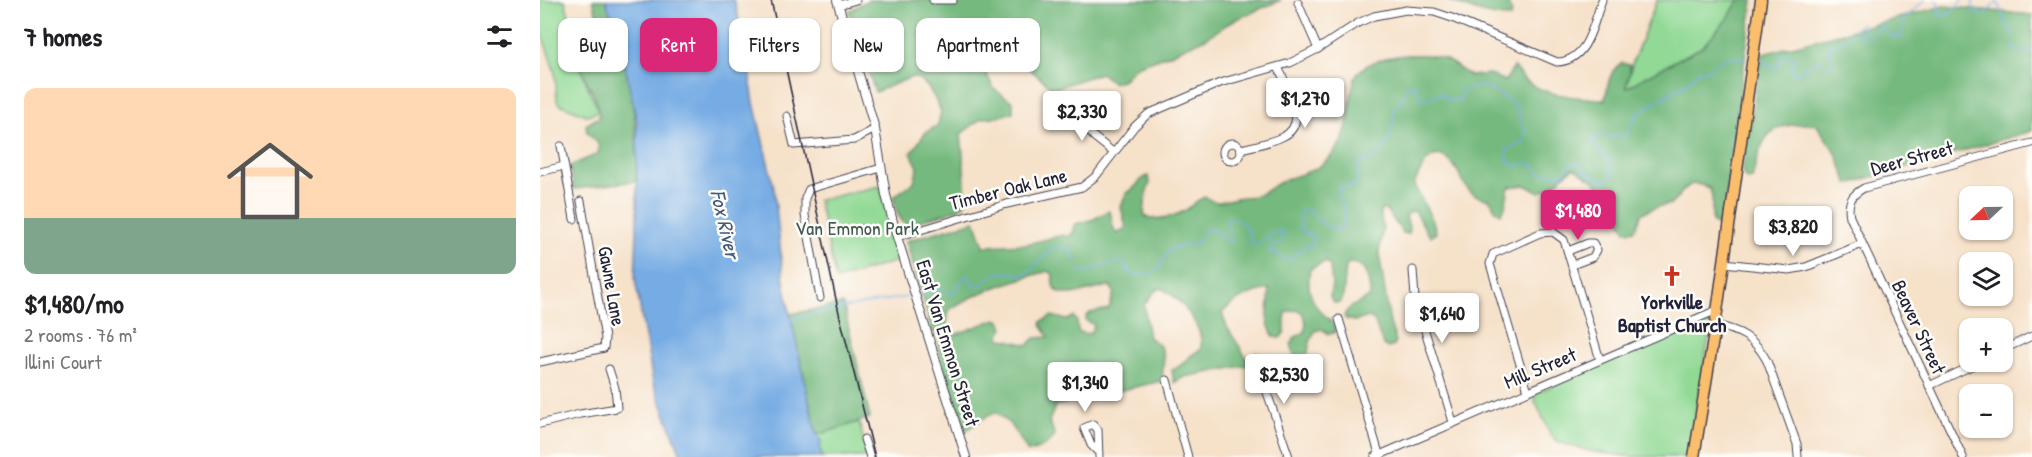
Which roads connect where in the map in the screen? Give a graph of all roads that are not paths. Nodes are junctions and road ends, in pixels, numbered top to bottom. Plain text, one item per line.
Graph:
1 (856, 0) edge
2 (933, 0) edge
3 (953, 0) edge
4 (1602, 0) edge
5 (1761, 0) edge
6 (838, 2) edge
7 (1298, 3) dead end
8 (1318, 49) junction
9 (1278, 67) junction
10 (1072, 111) dead end
11 (788, 116) dead end
12 (875, 129) junction
13 (2032, 142) edge
14 (561, 146) dead end
15 (1241, 149) dead end
16 (1113, 152) junction
17 (564, 166) junction
18 (881, 168) junction
19 (540, 172) edge
20 (581, 201) dead end
21 (574, 219) dead end
22 (897, 237) junction
23 (1862, 244) junction
24 (1568, 251) junction
25 (1724, 263) junction
26 (1572, 265) junction
27 (1413, 270) dead end
28 (820, 298) dead end
29 (1717, 310) junction
30 (1339, 319) dead end
31 (1715, 326) junction
32 (2032, 336) edge
33 (2013, 345) edge
34 (1256, 360) dead end
35 (1600, 360) junction
36 (540, 362) edge
37 (609, 369) dead end
38 (1959, 372) edge
39 (1167, 380) dead end
40 (1929, 386) junction
41 (1528, 391) junction
42 (1453, 422) junction
43 (540, 424) edge
44 (864, 439) dead end
45 (1378, 456) edge
46 (870, 457) edge
47 (966, 457) edge
48 (1188, 457) edge
49 (1289, 457) edge
50 (1694, 457) edge
51 (1798, 457) edge
52 (1963, 457) edge

1 - 6 street
2 - 3 street
4 - 8 street, Timber Oak Lane
5 - 25 main road
6 - 12 street, East Van Emmon Street
7 - 8 street
8 - 9 street, Timber Oak Lane
9 - 15 street
9 - 16 street, Timber Oak Lane
10 - 16 street
11 - 12 street
12 - 18 street, East Van Emmon Street
13 - 23 street, Deer Street
14 - 17 street
16 - 22 street, Timber Oak Lane
17 - 19 street
17 - 21 street
18 - 22 street, East Van Emmon Street
18 - 28 street
20 - 36 street, Gawne Lane
22 - 47 street, East Van Emmon Street
23 - 25 street
23 - 40 street, Beaver Street
24 - 26 street
24 - 26 street
24 - 41 street
25 - 29 main road
26 - 35 street
27 - 42 street
29 - 31 main road
29 - 35 street, Mill Street
30 - 45 street
31 - 50 main road
31 - 51 street
32 - 33 street
34 - 49 street
35 - 41 street, Mill Street
37 - 43 street
38 - 40 street
39 - 48 street
40 - 52 street, Beaver Street
41 - 42 street, Mill Street
42 - 45 street, Mill Street
44 - 46 street

